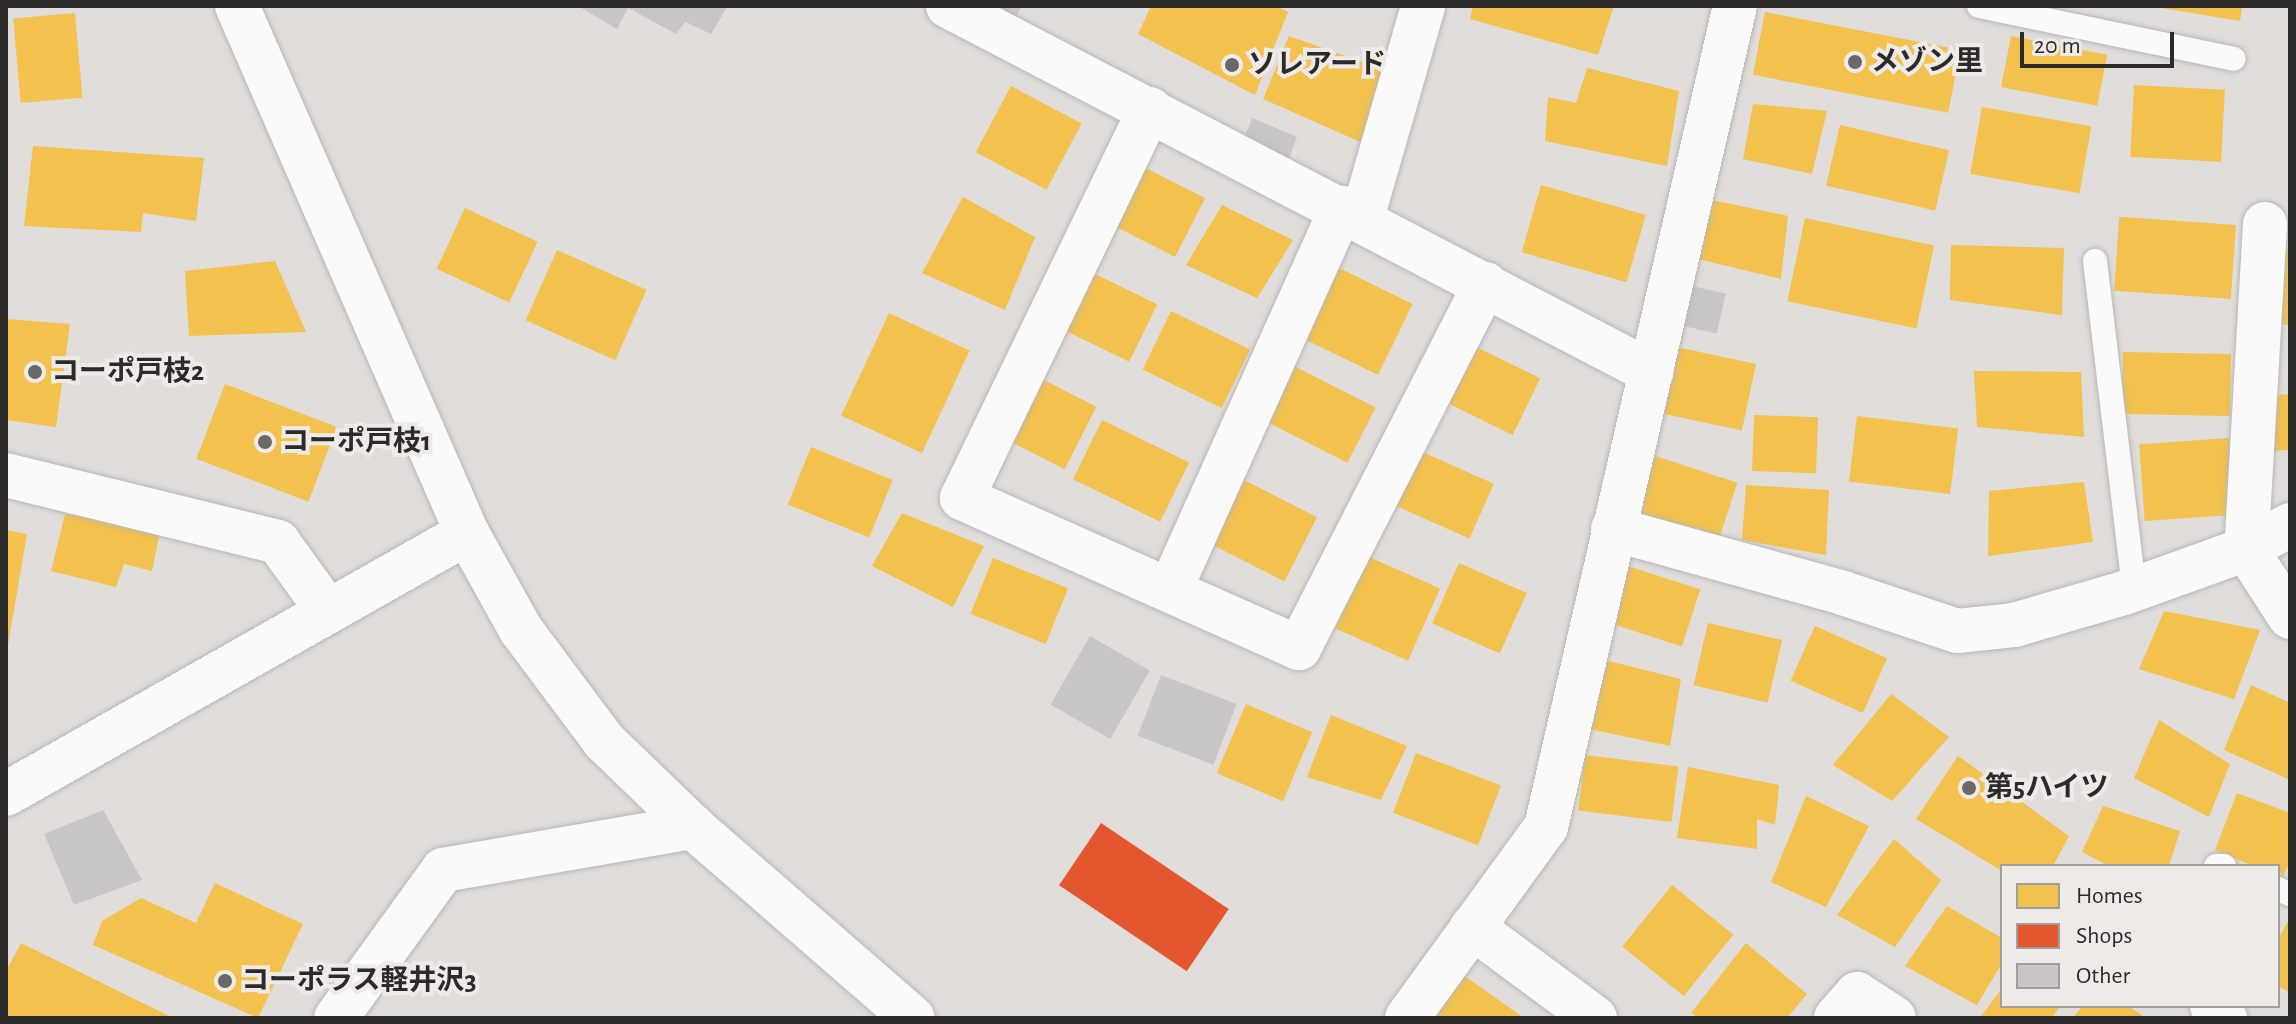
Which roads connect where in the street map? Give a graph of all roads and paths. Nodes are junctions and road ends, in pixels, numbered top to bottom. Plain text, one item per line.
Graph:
1 (237, 6) edge
2 (948, 6) edge
3 (1423, 6) edge
4 (1735, 6) edge
5 (1979, 6) edge
6 (2234, 59) dead end
7 (1150, 109) junction
8 (1352, 213) junction
9 (2265, 224) dead end
10 (2095, 261) dead end
11 (1485, 284) junction
12 (1651, 372) junction
13 (6, 475) edge
14 (2290, 525) edge
15 (1613, 529) junction
16 (467, 533) junction
17 (2246, 549) junction
18 (1170, 590) junction
19 (2134, 590) junction
20 (327, 610) junction
21 (2290, 617) edge
22 (6, 794) edge
23 (693, 827) junction
24 (1472, 927) junction
25 (336, 1018) edge
26 (913, 1018) edge
27 (1407, 1018) edge
28 (1595, 1018) edge
29 (1836, 1018) edge
30 (1894, 1018) edge

1 - 16 street
2 - 7 street
3 - 8 street
4 - 12 street
5 - 6 lane
7 - 8 street
7 - 18 street
8 - 11 street
8 - 18 street
9 - 17 street
10 - 19 lane
11 - 12 street
11 - 18 street
12 - 15 street
13 - 20 street
14 - 17 street
15 - 19 street
15 - 24 street
16 - 20 street
16 - 23 street
17 - 19 street
17 - 21 street
20 - 22 street
23 - 25 street
23 - 26 street
24 - 27 street
24 - 28 street
29 - 30 street

